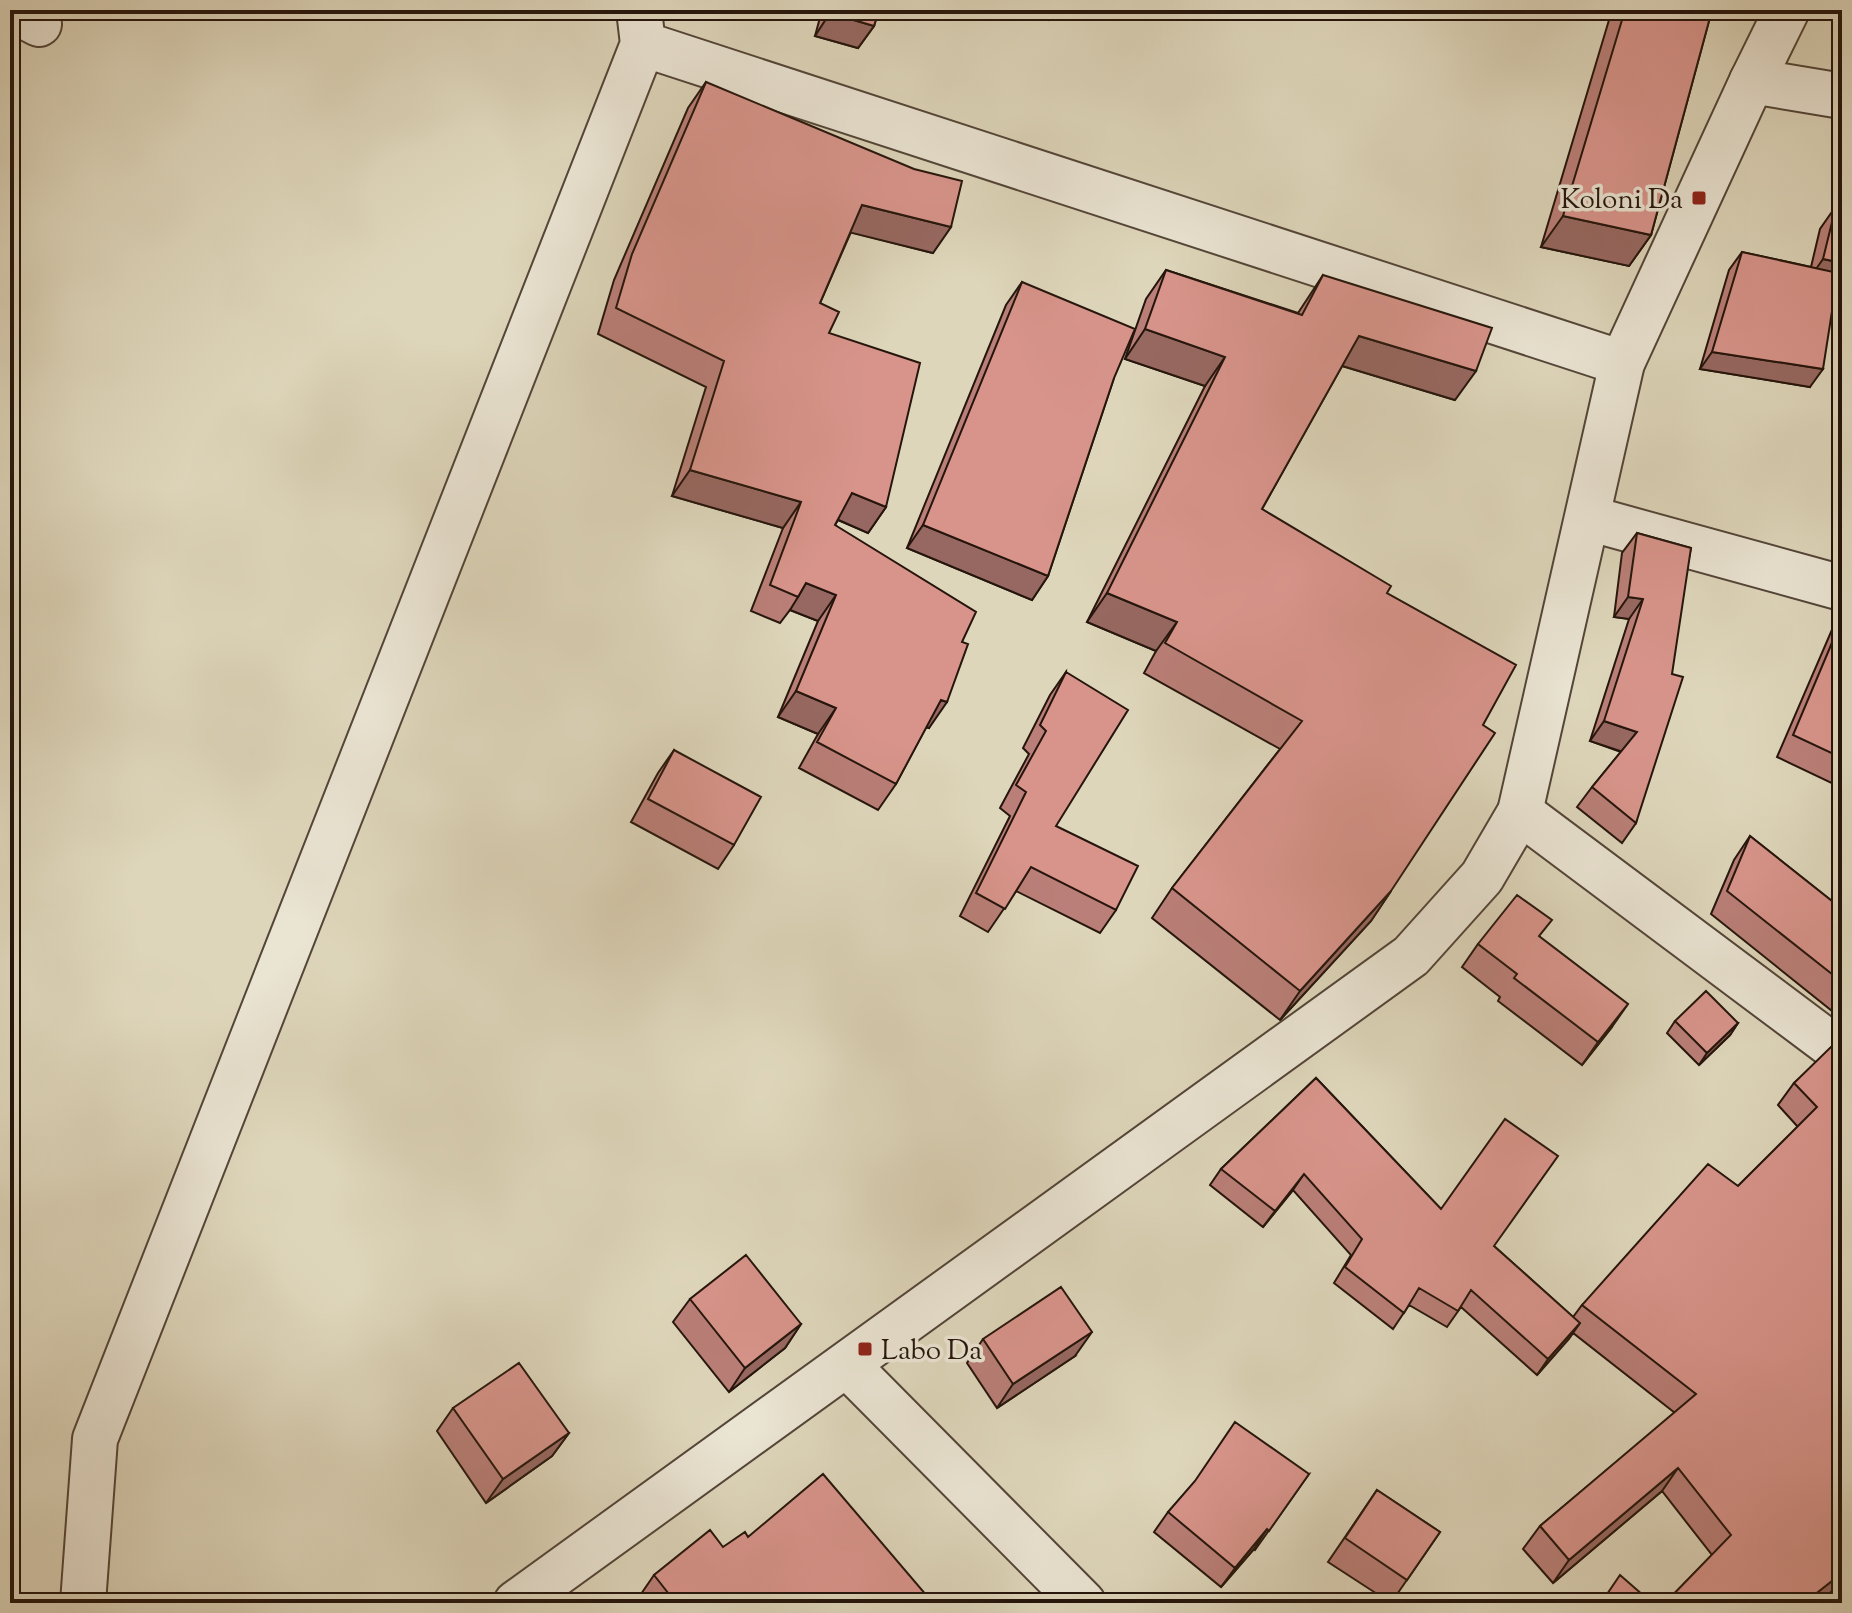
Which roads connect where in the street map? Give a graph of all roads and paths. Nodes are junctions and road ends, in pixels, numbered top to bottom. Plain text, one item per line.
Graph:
1 (1787, 10) edge
2 (641, 27) edge
3 (1752, 81) junction
4 (1842, 96) edge
5 (1622, 363) junction
6 (1588, 518) junction
7 (1842, 588) edge
8 (1520, 812) junction
9 (1830, 1044) edge
10 (847, 1365) junction
11 (83, 1603) edge
12 (516, 1603) edge
13 (1083, 1603) edge

1 - 3 street
2 - 5 street
2 - 11 street
3 - 4 street
3 - 5 street
5 - 6 street
6 - 7 street
6 - 8 street
8 - 9 street
8 - 10 street
10 - 12 street
10 - 13 street

